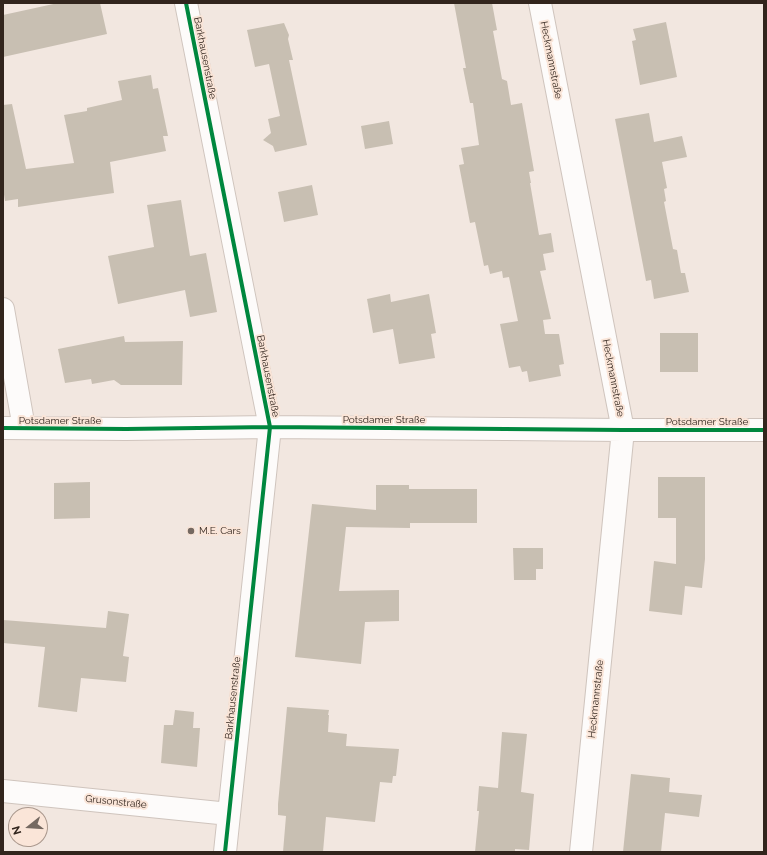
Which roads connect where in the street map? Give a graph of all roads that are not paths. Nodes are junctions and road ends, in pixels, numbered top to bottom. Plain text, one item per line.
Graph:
1 (186, 3) edge
2 (540, 3) edge
3 (3, 309) edge
4 (270, 427) junction
5 (3, 428) edge
6 (24, 428) junction
7 (623, 430) junction
8 (764, 430) edge
9 (3, 791) edge
10 (229, 814) junction
11 (226, 852) edge
12 (581, 852) edge

1 - 4 street, Barkhausenstraße
2 - 7 street, Heckmannstraße
3 - 6 street
4 - 6 street, Potsdamer Straße
4 - 7 street, Potsdamer Straße
4 - 10 street, Barkhausenstraße
5 - 6 street, Potsdamer Straße
7 - 8 street, Potsdamer Straße
7 - 12 street, Heckmannstraße
9 - 10 street, Grusonstraße
10 - 11 street, Barkhausenstraße

